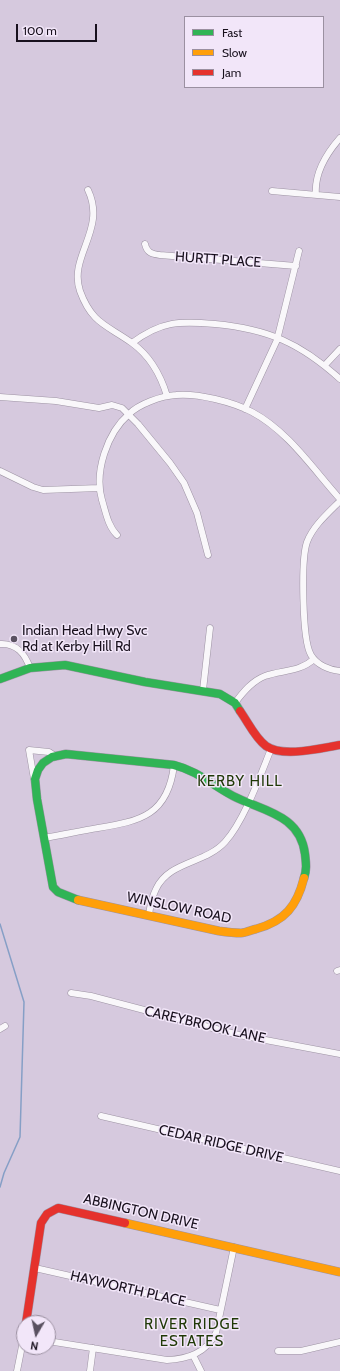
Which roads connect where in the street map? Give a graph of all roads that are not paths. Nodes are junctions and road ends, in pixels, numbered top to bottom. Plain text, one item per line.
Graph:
1 (340, 138) edge
2 (88, 190) dead end
3 (272, 191) dead end
4 (316, 195) junction
5 (340, 197) edge
6 (145, 244) dead end
7 (300, 251) dead end
8 (296, 266) junction
9 (278, 337) junction
10 (132, 343) junction
11 (340, 349) edge
12 (325, 365) junction
13 (340, 379) edge
14 (167, 396) junction
15 (0, 397) edge
16 (245, 409) junction
17 (129, 414) junction
18 (0, 471) edge
19 (99, 488) junction
20 (340, 500) edge
21 (117, 536) dead end
22 (208, 554) dead end
23 (210, 628) dead end
24 (0, 644) edge
25 (314, 659) junction
26 (30, 668) junction
27 (340, 671) edge
28 (0, 679) edge
29 (203, 690) junction
30 (235, 703) junction
31 (340, 745) edge
32 (271, 749) junction
33 (54, 756) junction
34 (174, 765) junction
35 (34, 779) junction
36 (248, 802) junction
37 (44, 838) junction
38 (149, 915) junction
39 (70, 993) dead end
40 (340, 1054) edge
41 (101, 1116) dead end
42 (340, 1171) edge
43 (234, 1248) junction
44 (35, 1268) junction
45 (340, 1272) edge
46 (220, 1310) junction
47 (27, 1315) edge
48 (56, 1342) edge
49 (340, 1342) edge
50 (93, 1348) junction
51 (278, 1351) dead end
52 (20, 1355) edge
53 (192, 1356) junction
54 (17, 1371) edge
55 (90, 1371) edge
56 (201, 1371) edge

1 - 4 street
2 - 10 street
3 - 4 street
4 - 5 street
6 - 8 street, HURTT PLACE
7 - 8 street
8 - 9 street
9 - 10 street
9 - 12 street
9 - 16 street
10 - 14 street
11 - 12 street
12 - 13 street
14 - 16 street
14 - 17 street
15 - 17 street
16 - 20 street
17 - 19 street
17 - 22 street
18 - 19 street
19 - 21 street
20 - 25 street
23 - 29 street
24 - 26 street
25 - 27 street
25 - 30 street
26 - 28 street
26 - 29 street
29 - 30 street
30 - 32 street
31 - 32 street
32 - 36 street
33 - 34 street, WINSLOW ROAD
33 - 35 street
33 - 35 street, WINSLOW ROAD
34 - 36 street, WINSLOW ROAD
34 - 37 street
35 - 37 street, WINSLOW ROAD
36 - 38 street
36 - 38 street, WINSLOW ROAD
37 - 38 street, WINSLOW ROAD
39 - 40 street, CAREYBROOK LANE
41 - 42 street, CEDAR RIDGE DRIVE
43 - 44 street, ABBINGTON DRIVE
43 - 45 street, ABBINGTON DRIVE
43 - 46 street
44 - 46 street, HAYWORTH PLACE
44 - 47 street, ABBINGTON DRIVE
46 - 53 street
48 - 50 street
49 - 51 street
50 - 53 street
50 - 55 street
52 - 54 street
53 - 56 street

